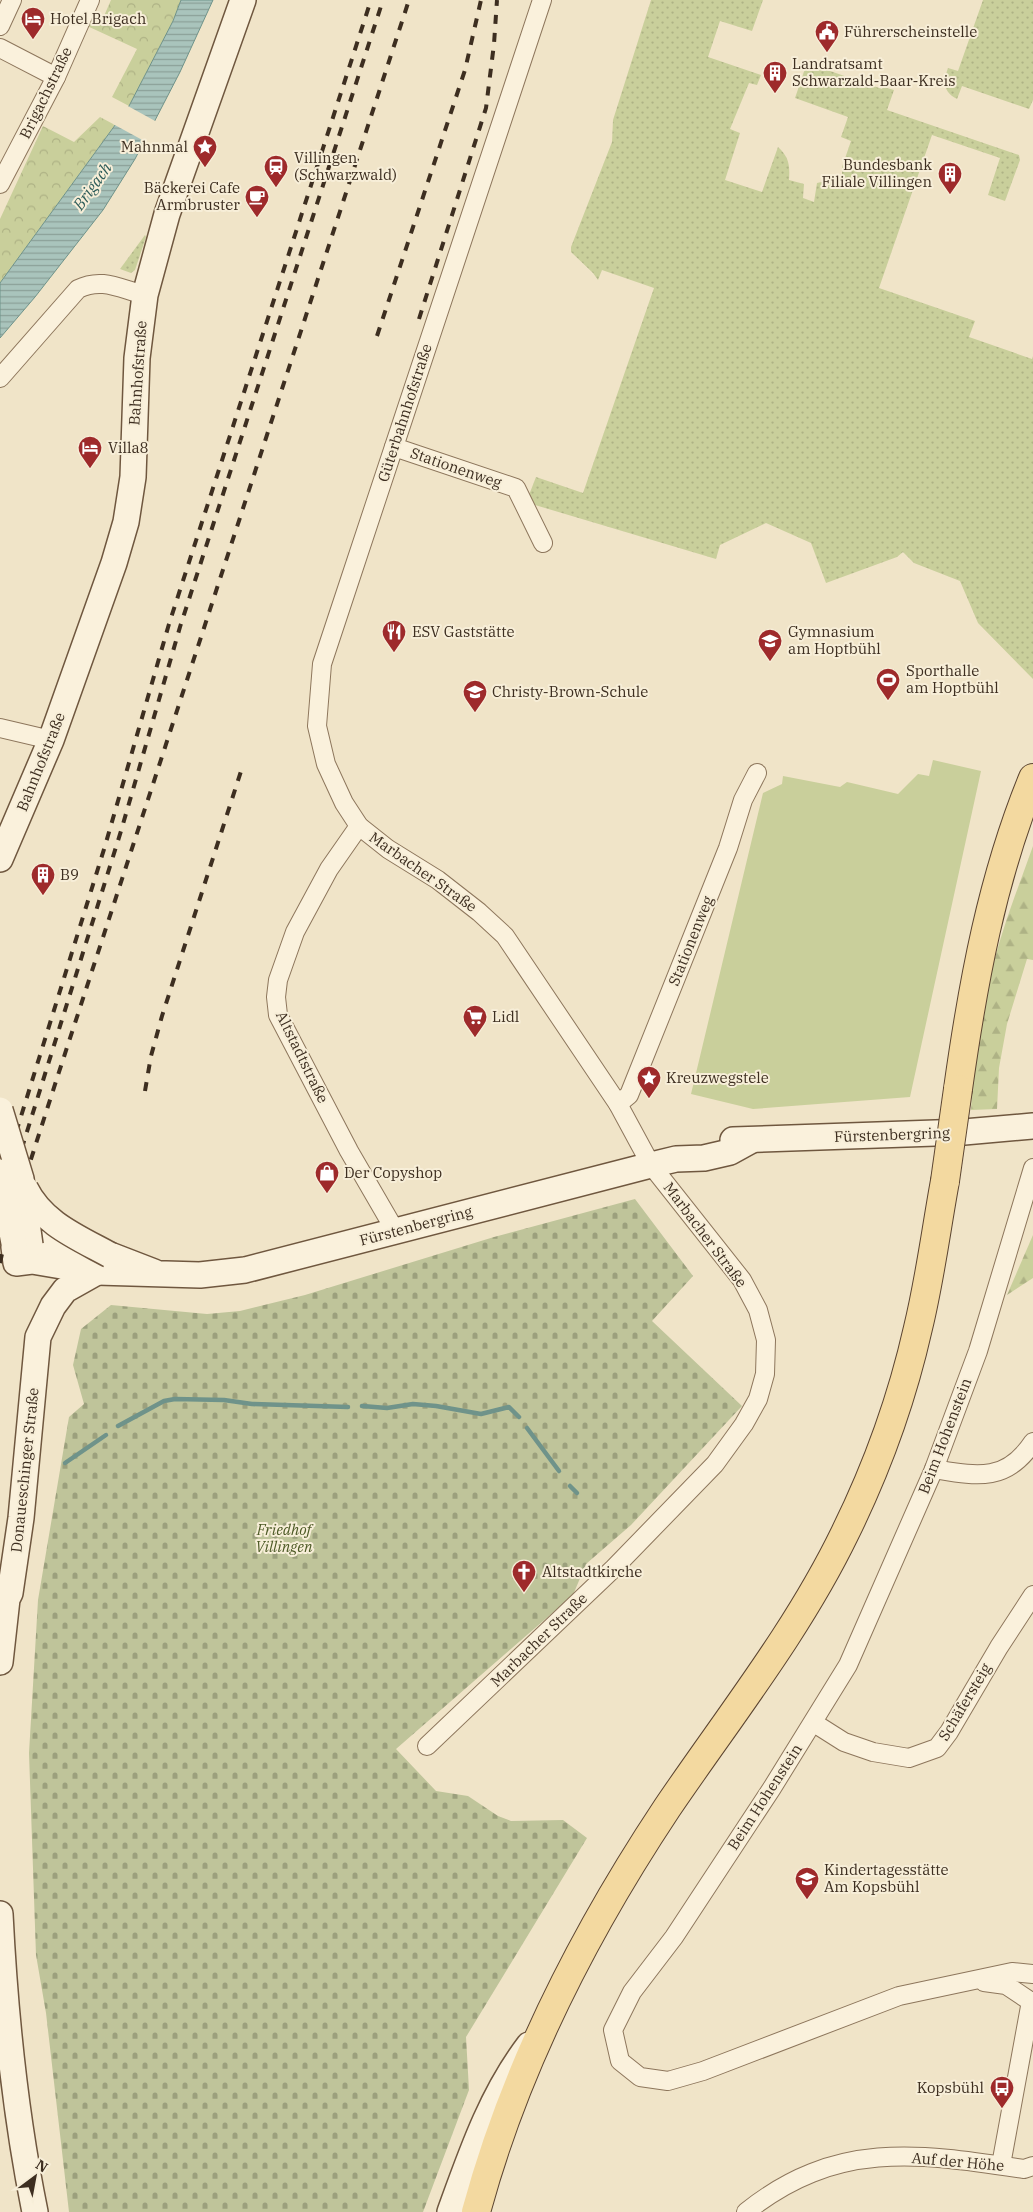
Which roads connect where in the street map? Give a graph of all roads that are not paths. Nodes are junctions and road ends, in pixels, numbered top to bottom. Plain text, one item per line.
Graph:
1 (12, 0) edge
2 (90, 0) edge
3 (243, 0) edge
4 (542, 0) edge
5 (0, 26) edge
6 (0, 48) edge
7 (56, 77) junction
8 (0, 184) edge
9 (145, 295) junction
10 (0, 378) edge
11 (394, 447) junction
12 (543, 544) dead end
13 (0, 728) edge
14 (51, 740) junction
15 (757, 773) dead end
16 (1033, 778) edge
17 (359, 826) junction
18 (0, 858) edge
19 (618, 1104) junction
20 (0, 1110) edge
21 (1033, 1126) edge
22 (651, 1165) junction
23 (1033, 1168) edge
24 (10, 1176) edge
25 (396, 1232) junction
26 (20, 1252) junction
27 (103, 1263) junction
28 (1033, 1442) edge
29 (934, 1469) junction
30 (1033, 1596) edge
31 (0, 1662) edge
32 (814, 1723) junction
33 (428, 1746) dead end
34 (0, 1914) edge
35 (1033, 1974) edge
36 (974, 1980) junction
37 (1032, 2002) edge
38 (542, 2027) junction
39 (1001, 2165) junction
40 (1033, 2166) edge
41 (35, 2212) edge
42 (450, 2212) edge
43 (476, 2212) edge
44 (746, 2212) edge

1 - 5 street
2 - 7 street, Brigachstraße
3 - 9 street, Bahnhofstraße
4 - 11 street, Güterbahnhofstraße
6 - 7 street
7 - 8 street, Brigachstraße
9 - 10 street
9 - 14 street, Bahnhofstraße
11 - 12 street, Stationenweg
11 - 17 street, Güterbahnhofstraße
13 - 14 street
14 - 18 street, Bahnhofstraße
15 - 19 street, Stationenweg
16 - 38 main road, bridge
17 - 19 street, Marbacher Straße
17 - 25 street, Altstadtstraße
19 - 22 street, Marbacher Straße
20 - 24 street, bridge
21 - 22 street, Fürstenbergring
22 - 25 street, Fürstenbergring
22 - 33 street, Marbacher Straße
23 - 29 street, Beim Hohenstein
24 - 26 street, bridge
24 - 27 street, bridge
25 - 27 street, Fürstenbergring
26 - 27 street
26 - 27 street, bridge
27 - 31 street, Donaueschinger Straße
28 - 29 street
29 - 32 street, Beim Hohenstein
30 - 32 street, Schäfersteig
32 - 36 street, Beim Hohenstein
34 - 41 street
35 - 36 street, Beim Hohenstein
36 - 37 street, Beim Hohenstein
37 - 39 street
38 - 42 street
38 - 43 main road
39 - 40 street, Auf der Höhe
39 - 44 street, Auf der Höhe

